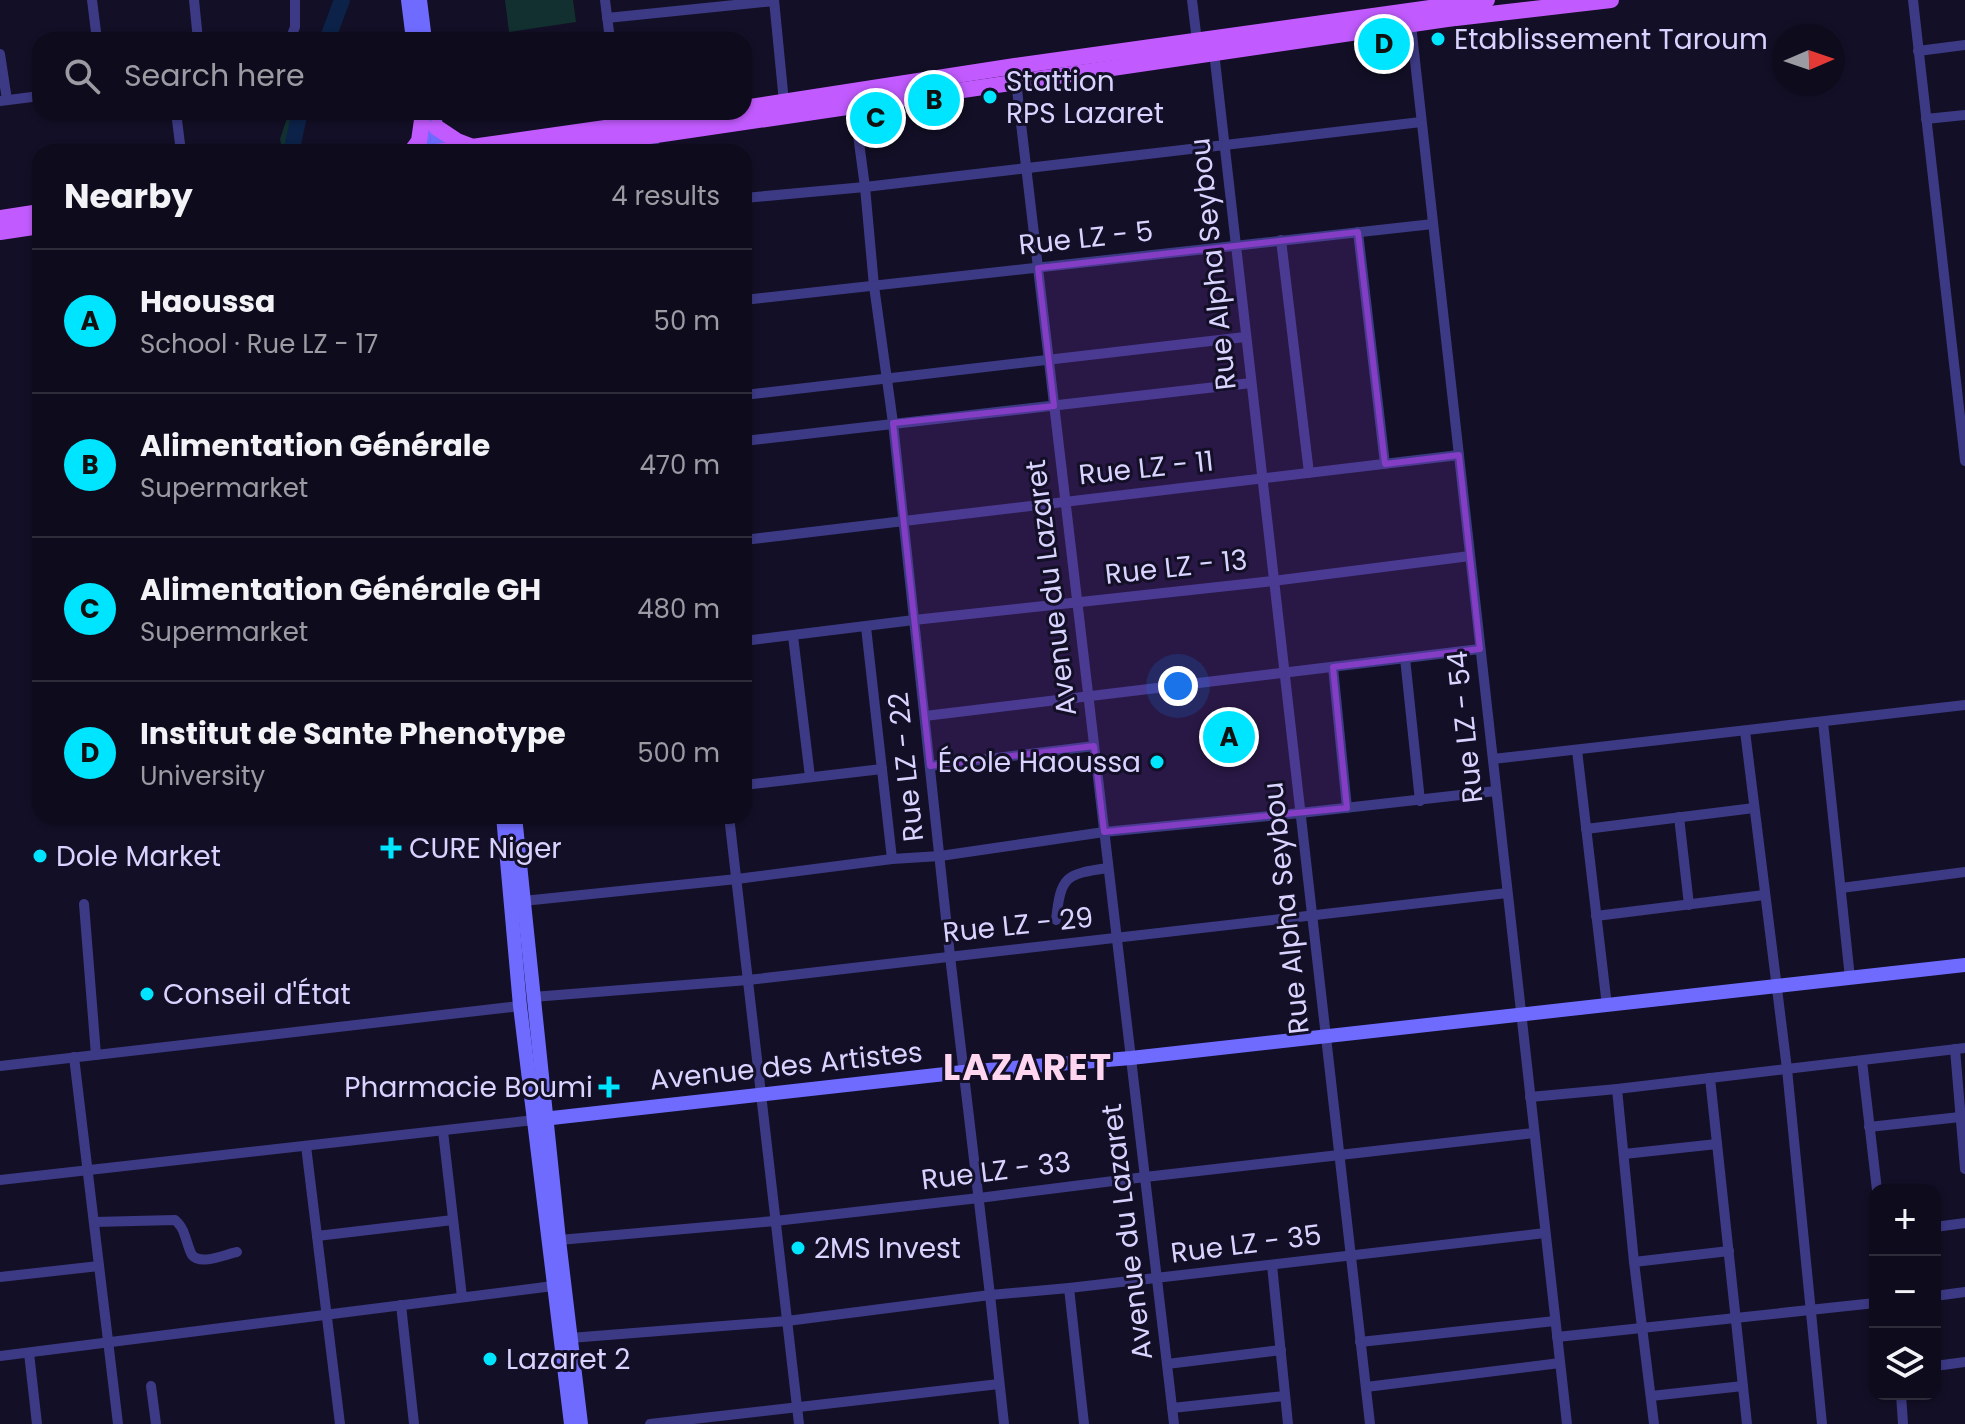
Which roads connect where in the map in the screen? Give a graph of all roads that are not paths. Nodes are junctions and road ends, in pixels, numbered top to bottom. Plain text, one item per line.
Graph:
1 (92, 0) edge
2 (194, 0) edge
3 (295, 0) edge
4 (408, 0) edge
5 (420, 0) edge
6 (605, 0) edge
7 (774, 0) edge
8 (1192, 0) edge
9 (1487, 0) edge
10 (1611, 0) edge
11 (1913, 0) edge
12 (689, 5) edge
13 (1445, 8) edge
14 (607, 18) junction
15 (1411, 25) junction
16 (96, 32) edge
17 (197, 32) edge
18 (293, 32) edge
19 (412, 32) edge
20 (424, 32) edge
21 (609, 32) edge
22 (1197, 41) junction
23 (1965, 45) edge
24 (1918, 51) junction
25 (1214, 52) junction
26 (0, 54) edge
27 (1016, 81) junction
28 (32, 97) edge
29 (4, 100) edge
30 (784, 102) junction
31 (854, 105) junction
32 (752, 107) edge
33 (1965, 115) edge
34 (1926, 119) junction
35 (177, 120) edge
36 (427, 120) edge
37 (428, 120) edge
38 (429, 120) edge
39 (431, 120) edge
40 (613, 120) edge
41 (620, 120) edge
42 (697, 120) edge
43 (1421, 122) junction
44 (653, 137) edge
45 (180, 144) edge
46 (417, 144) edge
47 (426, 144) edge
48 (436, 144) edge
49 (465, 144) edge
50 (481, 144) edge
51 (601, 144) edge
52 (1224, 145) junction
53 (1026, 167) junction
54 (865, 187) junction
55 (752, 197) edge
56 (32, 213) edge
57 (0, 218) edge
58 (1433, 224) junction
59 (32, 227) edge
60 (0, 232) edge
61 (1358, 232) junction
62 (1281, 240) junction
63 (1235, 246) junction
64 (1038, 268) junction
65 (874, 286) junction
66 (752, 299) edge
67 (1965, 335) edge
68 (1951, 336) junction
69 (1245, 337) junction
70 (1048, 359) junction
71 (886, 378) junction
72 (1251, 383) junction
73 (752, 394) edge
74 (1054, 406) junction
75 (1962, 414) edge
76 (893, 423) junction
77 (752, 440) edge
78 (1459, 455) junction
79 (1965, 461) edge
80 (1385, 464) junction
81 (1309, 473) junction
82 (1262, 479) junction
83 (1065, 501) junction
84 (903, 520) junction
85 (752, 539) edge
86 (1470, 556) junction
87 (1273, 581) junction
88 (1077, 602) junction
89 (914, 620) junction
90 (866, 627) junction
91 (793, 636) junction
92 (752, 640) edge
93 (1480, 649) junction
94 (1405, 658) junction
95 (1333, 667) junction
96 (1284, 673) junction
97 (1088, 697) junction
98 (1965, 705) edge
99 (925, 716) junction
100 (1823, 722) junction
101 (1745, 731) junction
102 (1094, 746) junction
103 (1577, 750) junction
104 (1493, 759) junction
105 (930, 766) junction
106 (882, 769) junction
107 (810, 777) junction
108 (752, 784) edge
109 (1496, 791) junction
110 (1420, 801) junction
111 (1347, 808) junction
112 (1754, 808) junction
113 (1300, 813) junction
114 (1679, 817) junction
115 (504, 824) edge
116 (516, 824) edge
117 (730, 824) edge
118 (1586, 829) junction
119 (1104, 832) junction
120 (940, 856) junction
121 (892, 859) junction
122 (1108, 868) junction
123 (1965, 872) edge
124 (737, 879) junction
125 (1841, 888) junction
126 (1507, 893) junction
127 (1764, 895) junction
128 (523, 901) junction
129 (84, 904) dead end
130 (1689, 905) junction
131 (1312, 916) junction
132 (1596, 916) junction
133 (1056, 920) dead end
134 (1117, 938) junction
135 (950, 956) junction
136 (1965, 965) edge
137 (1850, 978) junction
138 (748, 980) junction
139 (1776, 986) junction
140 (533, 997) junction
141 (520, 1006) junction
142 (1607, 1006) junction
143 (1521, 1014) junction
144 (1325, 1036) junction
145 (1960, 1048) edge
146 (96, 1055) junction
147 (74, 1057) junction
148 (1131, 1058) junction
149 (1862, 1061) junction
150 (0, 1066) edge
151 (1787, 1069) junction
152 (963, 1072) junction
153 (1710, 1078) junction
154 (1617, 1089) junction
155 (760, 1095) junction
156 (1530, 1097) junction
157 (1960, 1117) junction
158 (540, 1120) junction
159 (1869, 1127) junction
160 (443, 1131) junction
161 (1534, 1133) junction
162 (1717, 1144) junction
163 (306, 1146) junction
164 (1624, 1154) junction
165 (1339, 1156) junction
166 (1965, 1169) edge
167 (88, 1170) junction
168 (1145, 1177) junction
169 (0, 1180) edge
170 (1876, 1184) edge
171 (979, 1198) junction
172 (453, 1220) junction
173 (775, 1221) junction
174 (94, 1222) junction
175 (1965, 1223) edge
176 (1941, 1226) edge
177 (1545, 1233) junction
178 (317, 1236) junction
179 (559, 1240) junction
180 (1729, 1251) junction
181 (237, 1252) dead end
182 (1351, 1256) junction
183 (1634, 1262) junction
184 (1272, 1265) junction
185 (99, 1266) junction
186 (0, 1277) edge
187 (1156, 1278) junction
188 (553, 1286) junction
189 (1069, 1288) junction
190 (1965, 1292) edge
191 (990, 1295) junction
192 (1941, 1295) edge
193 (462, 1297) junction
194 (1869, 1304) edge
195 (401, 1305) junction
196 (1810, 1310) junction
197 (326, 1315) junction
198 (1737, 1317) junction
199 (787, 1321) junction
200 (1555, 1321) junction
201 (1643, 1327) junction
202 (1557, 1337) junction
203 (570, 1338) junction
204 (109, 1342) junction
205 (1360, 1342) junction
206 (1281, 1350) junction
207 (29, 1353) junction
208 (0, 1356) edge
209 (1965, 1362) edge
210 (1560, 1363) junction
211 (1167, 1364) junction
212 (1941, 1365) edge
213 (999, 1384) junction
214 (151, 1386) dead end
215 (1743, 1386) junction
216 (1366, 1387) junction
217 (1285, 1396) junction
218 (1651, 1396) junction
219 (1901, 1400) edge
220 (797, 1407) junction
221 (1172, 1408) junction
222 (37, 1424) edge
223 (118, 1424) edge
224 (156, 1424) edge
225 (340, 1424) edge
226 (414, 1424) edge
227 (571, 1424) edge
228 (581, 1424) edge
229 (650, 1424) edge
230 (799, 1424) edge
231 (1004, 1424) edge
232 (1084, 1424) edge
233 (1174, 1424) edge
234 (1288, 1424) edge
235 (1370, 1424) edge
236 (1567, 1424) edge
237 (1654, 1424) edge
238 (1747, 1424) edge
239 (1822, 1424) edge
240 (1903, 1424) edge

1 - 16 street
2 - 17 street
3 - 18 street
4 - 19 street
5 - 20 street
6 - 14 street
7 - 12 street
7 - 30 street
8 - 22 street
9 - 13 main road
10 - 13 main road
11 - 24 street
12 - 14 street
13 - 15 main road
13 - 22 main road
14 - 21 street
15 - 25 main road
15 - 43 street, Rue LZ - 54
22 - 30 main road
23 - 24 street
24 - 34 street
25 - 27 main road
25 - 52 street, Rue Alpha Seybou
26 - 29 street
27 - 31 main road
27 - 53 street, Avenue du Lazaret
28 - 29 street
30 - 32 main road
31 - 44 main road
31 - 54 street, Rue LZ - 22
33 - 34 street
34 - 68 street
35 - 45 street
36 - 46 main road
37 - 47 street
38 - 48 street
39 - 49 main road
40 - 50 main road
41 - 44 main road
42 - 44 main road
43 - 52 street
43 - 58 street, Rue LZ - 54
44 - 51 main road
52 - 53 street
52 - 63 street, Rue Alpha Seybou
53 - 54 street
53 - 64 street, Avenue du Lazaret
54 - 55 street
54 - 65 street, Rue LZ - 22
56 - 57 main road
58 - 61 street, Rue LZ - 5
58 - 78 street, Rue LZ - 54
59 - 60 main road
61 - 62 street, Rue LZ - 5
61 - 80 street
62 - 63 street, Rue LZ - 5
62 - 81 street
63 - 64 street, Rue LZ - 5
63 - 69 street, Rue Alpha Seybou
64 - 65 street, Rue LZ - 5
64 - 70 street, Avenue du Lazaret
65 - 66 street, Rue LZ - 5
65 - 71 street, Rue LZ - 22
67 - 68 street
68 - 75 street
69 - 70 street
69 - 72 street, Rue Alpha Seybou
70 - 71 street
70 - 74 street, Avenue du Lazaret
71 - 73 street
71 - 76 street, Rue LZ - 22
72 - 74 street
72 - 82 street, Rue Alpha Seybou
74 - 76 street
74 - 83 street, Avenue du Lazaret
75 - 79 street
76 - 77 street
76 - 84 street, Rue LZ - 22
78 - 80 street, Rue LZ - 11
78 - 86 street, Rue LZ - 54
80 - 81 street, Rue LZ - 11
81 - 82 street, Rue LZ - 11
82 - 83 street, Rue LZ - 11
82 - 87 street, Rue Alpha Seybou
83 - 84 street, Rue LZ - 11
83 - 88 street, Avenue du Lazaret
84 - 85 street, Rue LZ - 11
84 - 89 street, Rue LZ - 22
86 - 87 street, Rue LZ - 13
86 - 93 street, Rue LZ - 54
87 - 88 street, Rue LZ - 13
87 - 96 street, Rue Alpha Seybou
88 - 89 street, Rue LZ - 13
88 - 97 street, Avenue du Lazaret
89 - 90 street, Rue LZ - 13
89 - 99 street, Rue LZ - 22
90 - 91 street, Rue LZ - 13
90 - 106 street
91 - 92 street, Rue LZ - 13
91 - 107 street
93 - 94 street
93 - 104 street, Rue LZ - 54
94 - 95 street
94 - 110 street
95 - 96 street
95 - 111 street
96 - 97 street
96 - 113 street, Rue Alpha Seybou
97 - 99 street
97 - 102 street, Avenue du Lazaret
98 - 100 street
99 - 105 street, Rue LZ - 22
100 - 101 street
100 - 125 street
101 - 103 street
101 - 112 street
102 - 105 street
102 - 119 street, Avenue du Lazaret
103 - 104 street
103 - 118 street
104 - 109 street, Rue LZ - 54
105 - 120 street, Rue LZ - 22
106 - 107 street
106 - 121 street
107 - 108 street
109 - 110 street
109 - 126 street, Rue LZ - 54
110 - 111 street
111 - 113 street
112 - 114 street
112 - 127 street
113 - 119 street
113 - 131 street, Rue Alpha Seybou
114 - 118 street
114 - 130 street
115 - 141 street
116 - 128 street
117 - 124 street
118 - 132 street
119 - 120 street
119 - 122 street, Avenue du Lazaret
120 - 121 street
120 - 135 street, Rue LZ - 22
121 - 124 street
122 - 133 street
122 - 134 street, Avenue du Lazaret
123 - 125 street
124 - 128 street
124 - 138 street
125 - 137 street
126 - 131 street, Rue LZ - 29
126 - 143 street, Rue LZ - 54
127 - 130 street
127 - 139 street
128 - 140 street
129 - 146 street
130 - 132 street
131 - 134 street, Rue LZ - 29
131 - 144 street, Rue Alpha Seybou
132 - 142 street
134 - 135 street, Rue LZ - 29
134 - 148 street, Avenue du Lazaret
135 - 138 street, Rue LZ - 29
135 - 152 street, Rue LZ - 22
136 - 137 street, Avenue des Artistes
137 - 139 street, Avenue des Artistes
138 - 140 street, Rue LZ - 29
138 - 155 street
139 - 142 street, Avenue des Artistes
139 - 151 street
140 - 158 street
141 - 146 street
141 - 158 street
142 - 143 street, Avenue des Artistes
143 - 144 street, Avenue des Artistes
143 - 156 street, Rue LZ - 54
144 - 148 street, Avenue des Artistes
144 - 165 street, Rue Alpha Seybou
145 - 149 street
145 - 157 street
146 - 147 street
147 - 150 street
147 - 167 street
148 - 152 street, Avenue des Artistes
148 - 168 street, Avenue du Lazaret
149 - 151 street
149 - 159 street
151 - 153 street
151 - 196 street
152 - 155 street, Avenue des Artistes
152 - 171 street, Rue LZ - 22
153 - 154 street
153 - 162 street
154 - 156 street
154 - 164 street
155 - 158 street, Avenue des Artistes
155 - 173 street
156 - 161 street, Rue LZ - 54
157 - 159 street
157 - 166 street
158 - 160 street
158 - 179 street
158 - 188 street
159 - 170 street
160 - 163 street
160 - 172 street
161 - 165 street, Rue LZ - 33
161 - 177 street, Rue LZ - 54
162 - 164 street
162 - 180 street
163 - 167 street
163 - 178 street
164 - 183 street
165 - 168 street, Rue LZ - 33
165 - 182 street, Rue Alpha Seybou
167 - 169 street
167 - 174 street
168 - 171 street, Rue LZ - 33
168 - 187 street, Avenue du Lazaret
171 - 173 street, Rue LZ - 33
171 - 191 street, Rue LZ - 22
172 - 178 street
172 - 193 street
173 - 179 street, Rue LZ - 33
173 - 199 street
174 - 181 street
174 - 185 street
175 - 176 street
177 - 182 street, Rue LZ - 35
177 - 200 street, Rue LZ - 54
178 - 197 street
179 - 203 street
180 - 183 street
180 - 198 street
182 - 184 street, Rue LZ - 35
182 - 205 street, Rue Alpha Seybou
183 - 201 street
184 - 187 street, Rue LZ - 35
184 - 206 street
185 - 186 street
185 - 204 street
187 - 189 street, Rue LZ - 35
187 - 211 street, Avenue du Lazaret
188 - 193 street
188 - 227 street
189 - 191 street, Rue LZ - 35
189 - 232 street
190 - 192 street
191 - 199 street, Rue LZ - 35
191 - 213 street, Rue LZ - 22
193 - 195 street
194 - 196 street
195 - 197 street
195 - 226 street
196 - 198 street
196 - 239 street
197 - 204 street
197 - 225 street
198 - 201 street
198 - 215 street
199 - 203 street, Rue LZ - 35
199 - 220 street
200 - 202 street, Rue LZ - 54
200 - 205 street
201 - 202 street
201 - 218 street
202 - 210 street, Rue LZ - 54
203 - 228 street
204 - 207 street
204 - 223 street
205 - 216 street, Rue Alpha Seybou
206 - 211 street
206 - 217 street
207 - 208 street
207 - 222 street
209 - 212 street
210 - 216 street
210 - 236 street, Rue LZ - 54
211 - 221 street, Avenue du Lazaret
213 - 220 street
213 - 231 street, Rue LZ - 22
214 - 224 street
215 - 218 street
215 - 238 street
216 - 235 street, Rue Alpha Seybou
217 - 221 street
217 - 234 street
218 - 237 street
219 - 240 street
220 - 229 street
220 - 230 street
221 - 233 street, Avenue du Lazaret

